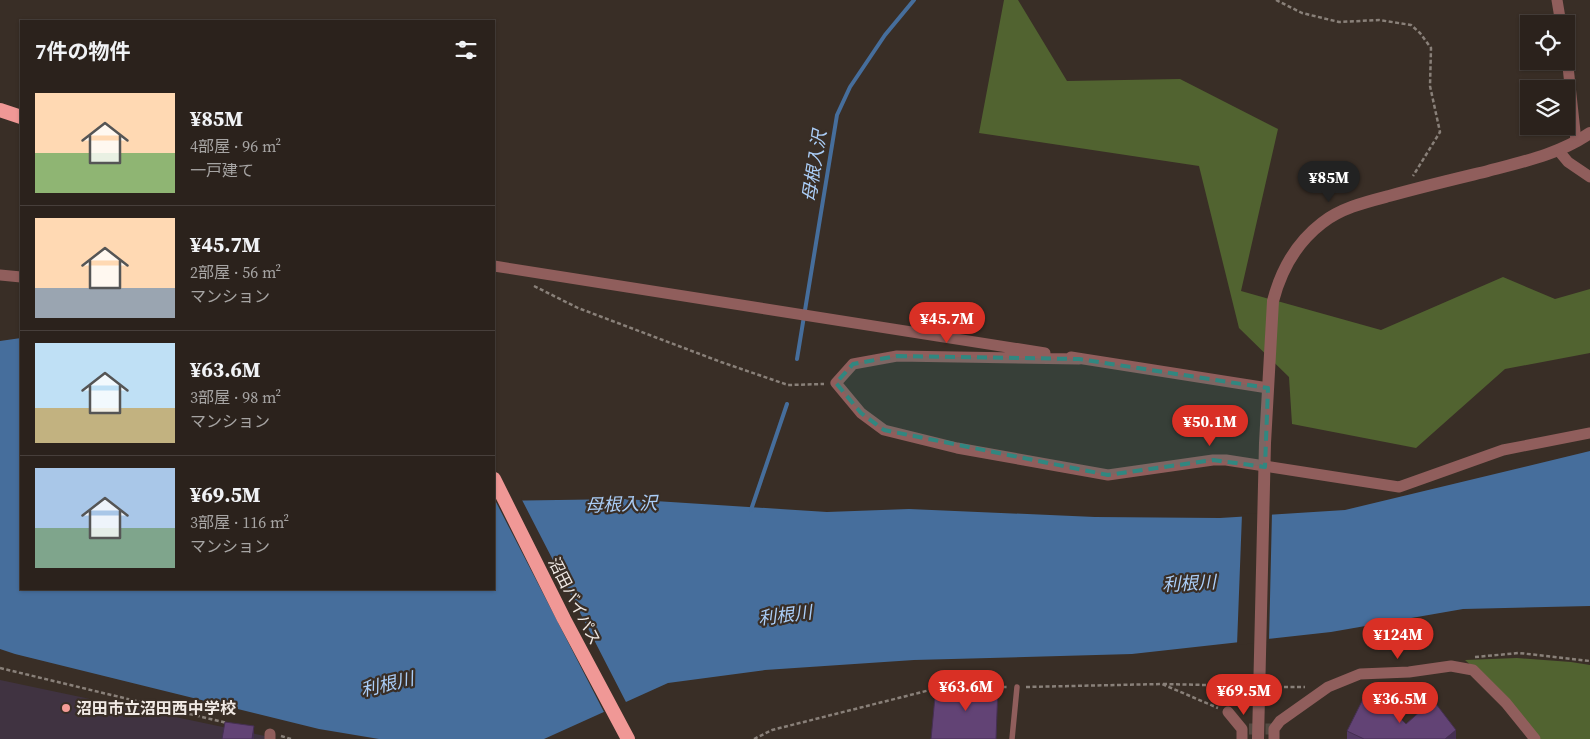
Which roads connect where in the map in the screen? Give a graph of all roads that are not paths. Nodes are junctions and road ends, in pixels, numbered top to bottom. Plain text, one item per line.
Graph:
1 (1557, 0) edge
2 (1560, 15) edge
3 (1568, 70) edge
4 (0, 110) edge
5 (20, 117) edge
6 (1590, 132) edge
7 (1576, 141) junction
8 (1558, 150) junction
9 (1590, 177) edge
10 (495, 266) edge
11 (0, 275) edge
12 (20, 276) edge
13 (1078, 358) junction
14 (1268, 388) junction
15 (1590, 433) edge
16 (495, 481) edge
17 (1017, 687) road end
18 (1228, 712) road end
19 (1244, 732) edge
20 (1274, 732) edge
21 (628, 739) edge
22 (1012, 739) edge
23 (1258, 739) edge
24 (1535, 739) edge

1 - 2 street
3 - 7 street
4 - 5 highway
6 - 7 street
7 - 8 street
8 - 9 street
8 - 14 street
10 - 13 street
11 - 12 street
13 - 14 street
13 - 15 street
14 - 23 street
16 - 21 highway, 沼田バイパス
17 - 22 lane
18 - 19 street
20 - 24 street

